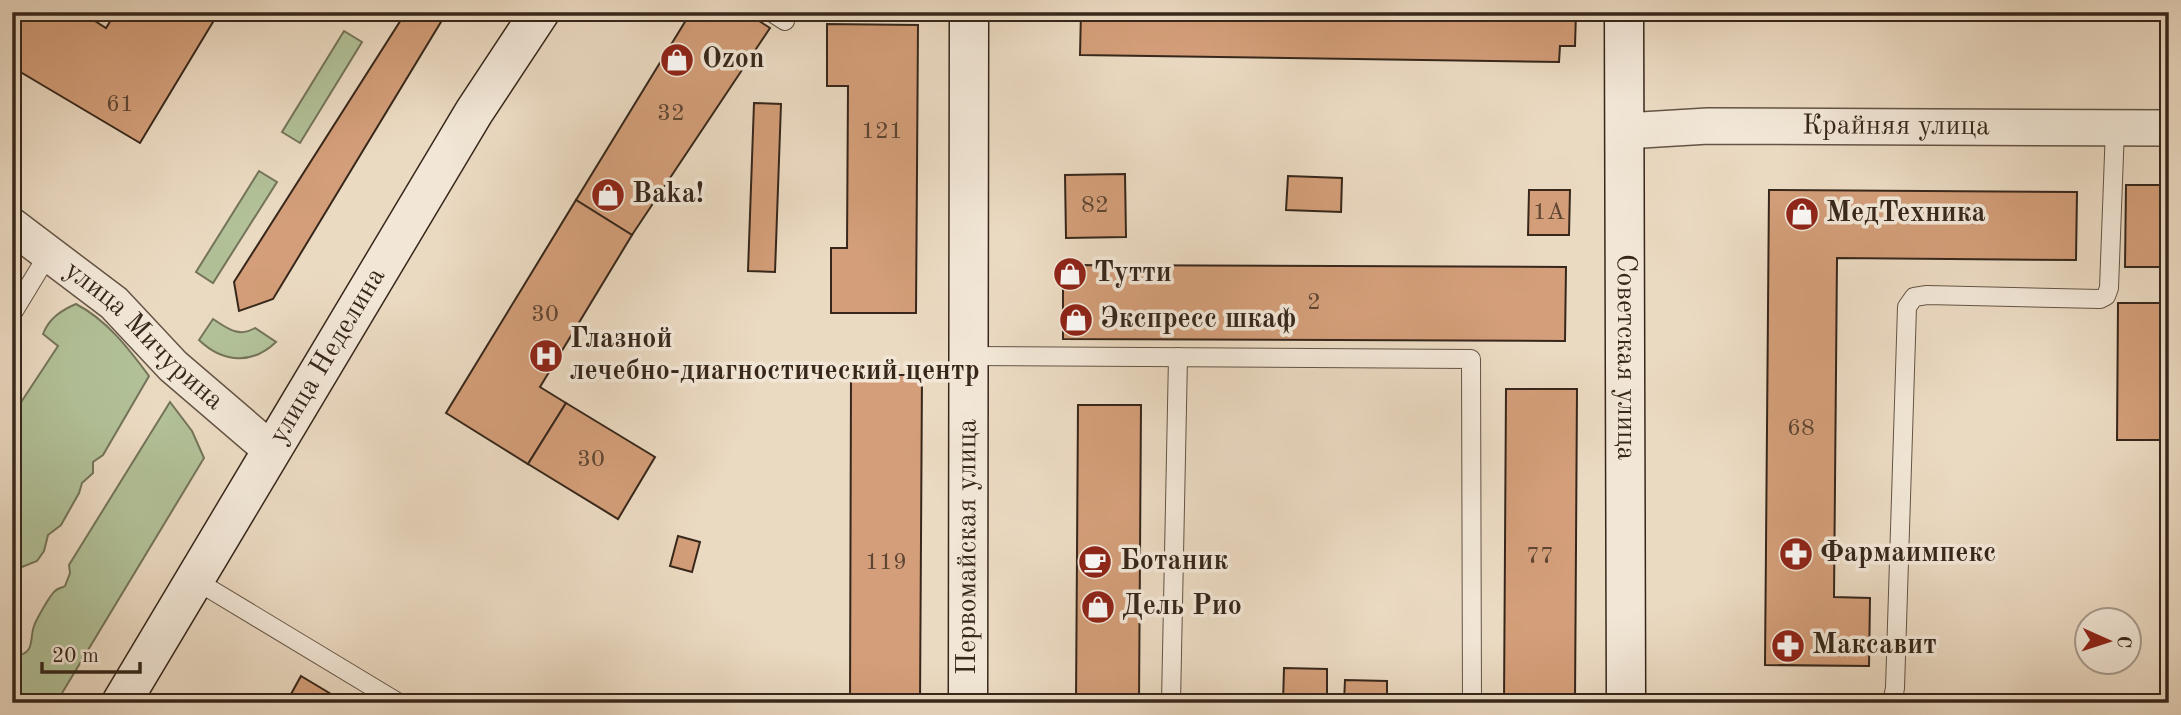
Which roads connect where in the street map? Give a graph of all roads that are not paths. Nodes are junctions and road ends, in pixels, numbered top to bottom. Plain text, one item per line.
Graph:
1 (540, 12) edge
2 (969, 12) edge
3 (1624, 12) edge
4 (2115, 128) junction
5 (2169, 128) edge
6 (1625, 131) junction
7 (12, 226) edge
8 (49, 253) junction
9 (12, 314) edge
10 (967, 356) junction
11 (1178, 357) junction
12 (271, 450) junction
13 (195, 580) junction
14 (121, 703) edge
15 (400, 703) edge
16 (968, 703) edge
17 (1171, 703) edge
18 (1472, 703) edge
19 (1626, 703) edge
20 (1892, 703) edge

1 - 12 main road, улица Неделина
2 - 10 main road, Первомайская улица
3 - 6 main road, Советская улица
4 - 5 street, Крайняя улица
4 - 6 street, Крайняя улица
4 - 20 lane
6 - 19 main road, Советская улица
7 - 8 street, улица Мичурина
8 - 9 lane
8 - 12 street, улица Мичурина
10 - 11 lane
10 - 16 main road, Первомайская улица
11 - 17 lane
11 - 18 lane
12 - 13 main road, улица Неделина
13 - 14 main road, улица Неделина
13 - 15 lane

